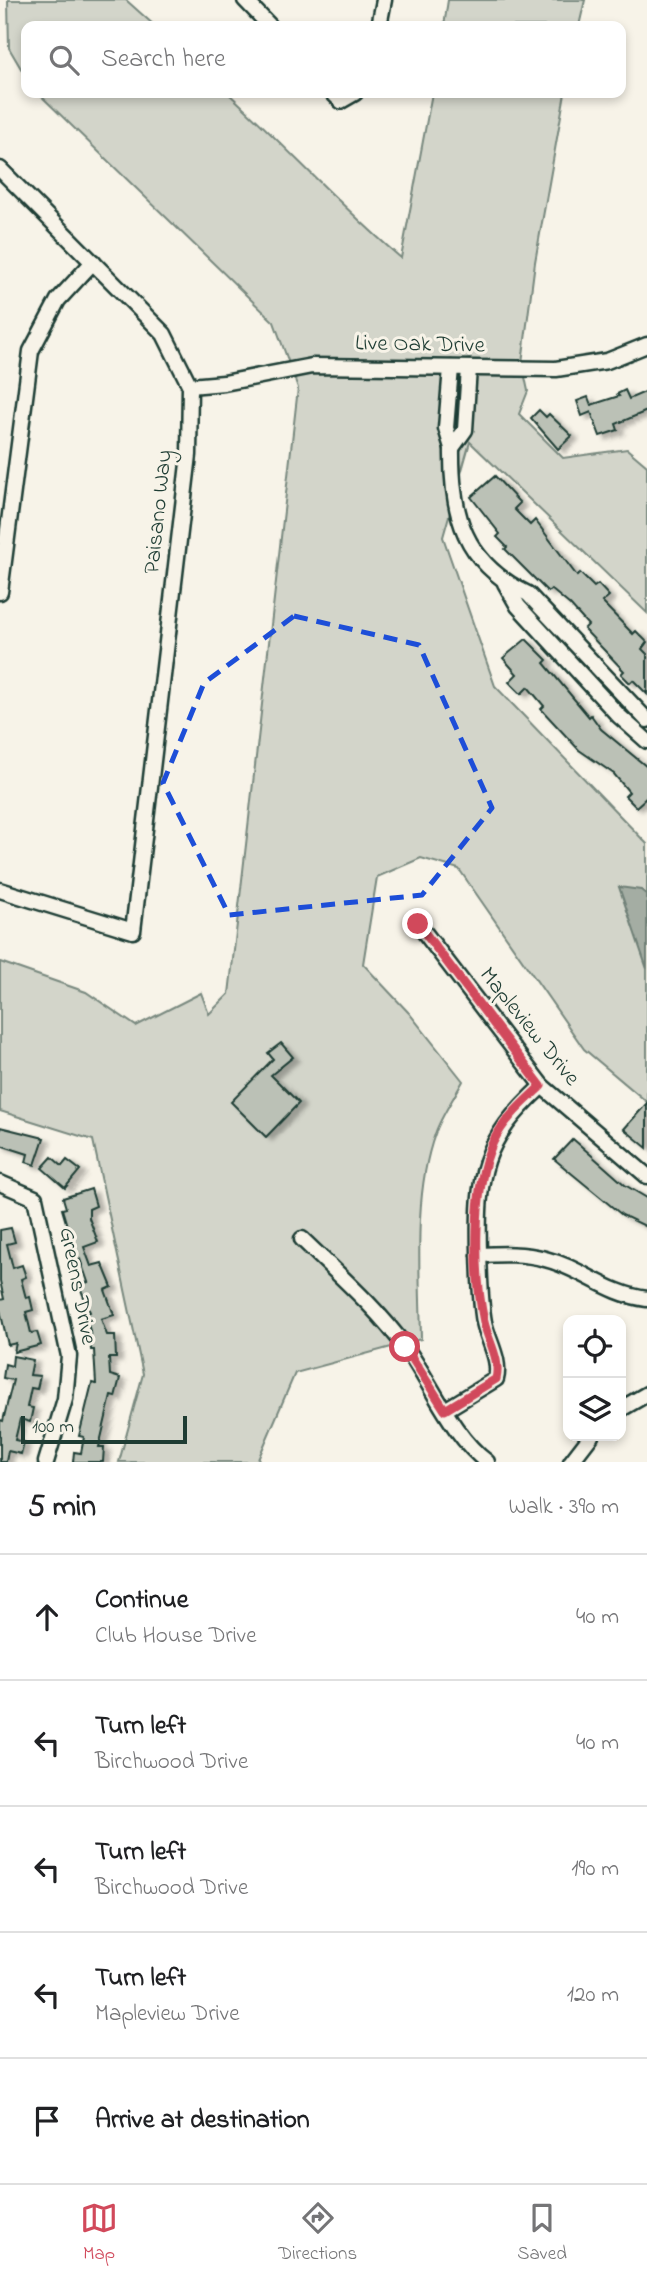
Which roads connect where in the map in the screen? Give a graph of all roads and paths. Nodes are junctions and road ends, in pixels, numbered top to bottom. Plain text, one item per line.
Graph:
1 (245, 0) edge
2 (384, 0) edge
3 (265, 21) edge
4 (380, 21) edge
5 (0, 169) edge
6 (93, 262) junction
7 (647, 345) edge
8 (451, 368) junction
9 (469, 368) junction
10 (190, 386) junction
11 (447, 418) junction
12 (466, 419) junction
13 (452, 448) junction
14 (505, 583) junction
15 (0, 592) edge
16 (647, 720) edge
17 (647, 741) edge
18 (0, 890) edge
19 (418, 924) dead end
20 (541, 1086) junction
21 (647, 1176) edge
22 (0, 1183) edge
23 (302, 1239) dead end
24 (479, 1255) junction
25 (647, 1299) edge
26 (647, 1394) edge
27 (626, 1406) edge
28 (445, 1410) junction
29 (587, 1441) edge
30 (46, 1462) edge
31 (487, 1462) edge
32 (571, 1462) edge

1 - 3 street
2 - 4 street
5 - 6 street, Paisano Way
6 - 10 street, Paisano Way
6 - 15 street
7 - 9 street, Live Oak Drive
8 - 9 street, Live Oak Drive
8 - 10 street, Live Oak Drive
8 - 11 street
9 - 12 street
10 - 18 street, Paisano Way
11 - 12 street
11 - 13 street
12 - 13 street
13 - 14 street
14 - 16 street
14 - 17 street
19 - 20 street, Mapleview Drive
20 - 21 street, Mapleview Drive
20 - 24 street
22 - 30 street, Greens Drive
23 - 28 street
24 - 25 street
24 - 28 street
26 - 27 street
28 - 31 street
29 - 32 street

